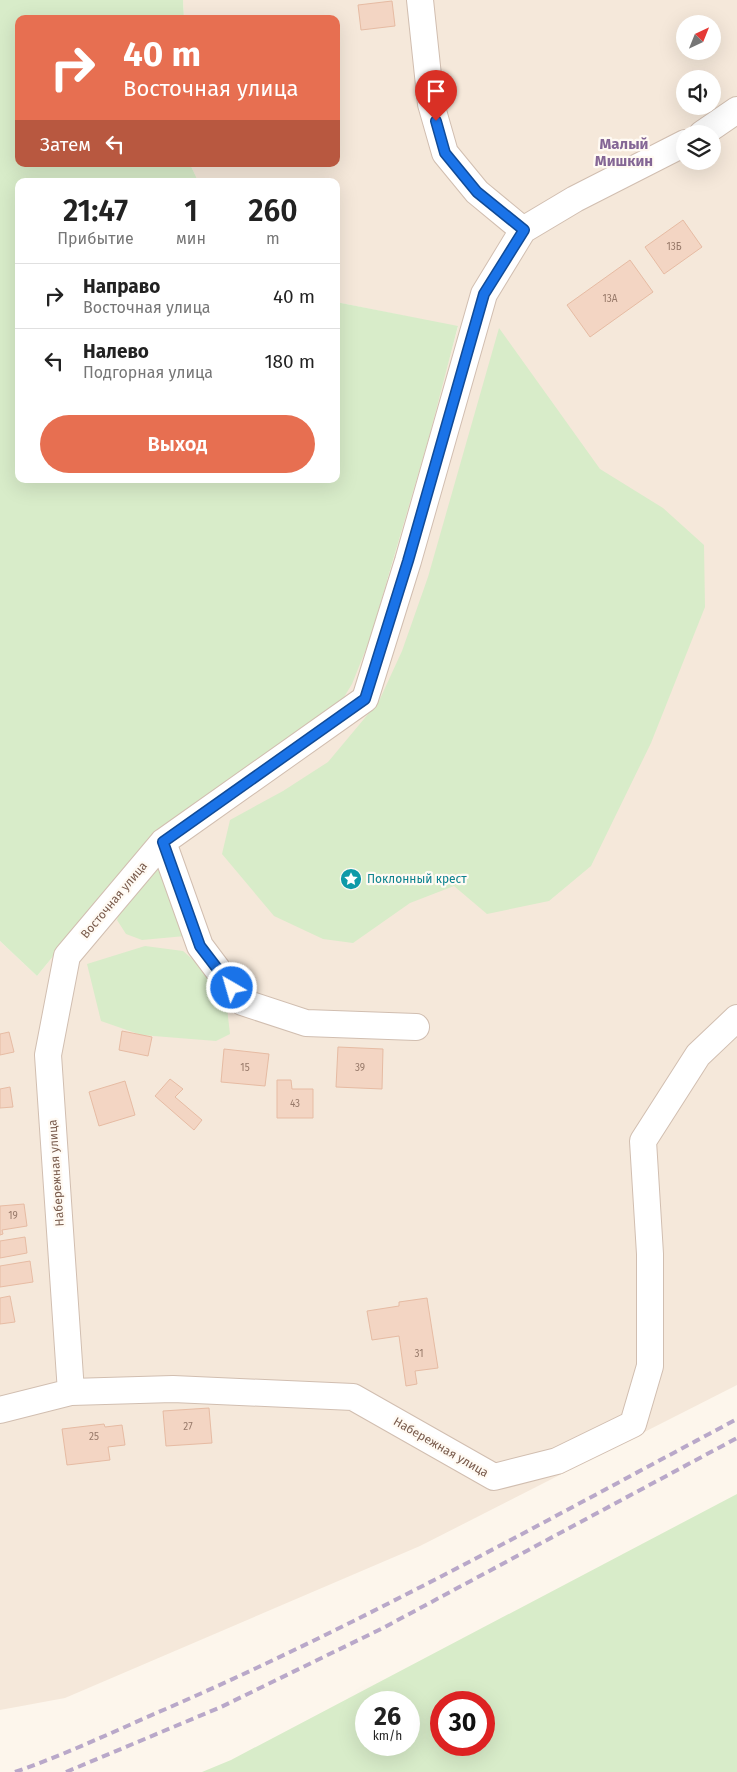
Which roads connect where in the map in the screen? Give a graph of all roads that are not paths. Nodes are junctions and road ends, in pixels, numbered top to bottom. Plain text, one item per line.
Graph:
1 (420, 0) edge
2 (737, 110) edge
3 (715, 125) edge
4 (676, 148) edge
5 (524, 230) junction
6 (163, 842) junction
7 (66, 956) joint
8 (737, 1018) edge
9 (416, 1027) dead end
10 (71, 1392) junction
11 (0, 1410) edge

1 - 5 street
2 - 3 street
4 - 5 street, Восточная улица
5 - 6 street, Восточная улица
6 - 7 street, Восточная улица
6 - 9 street
7 - 10 street, Набережная улица
8 - 10 street, Набережная улица
10 - 11 street, Набережная улица

